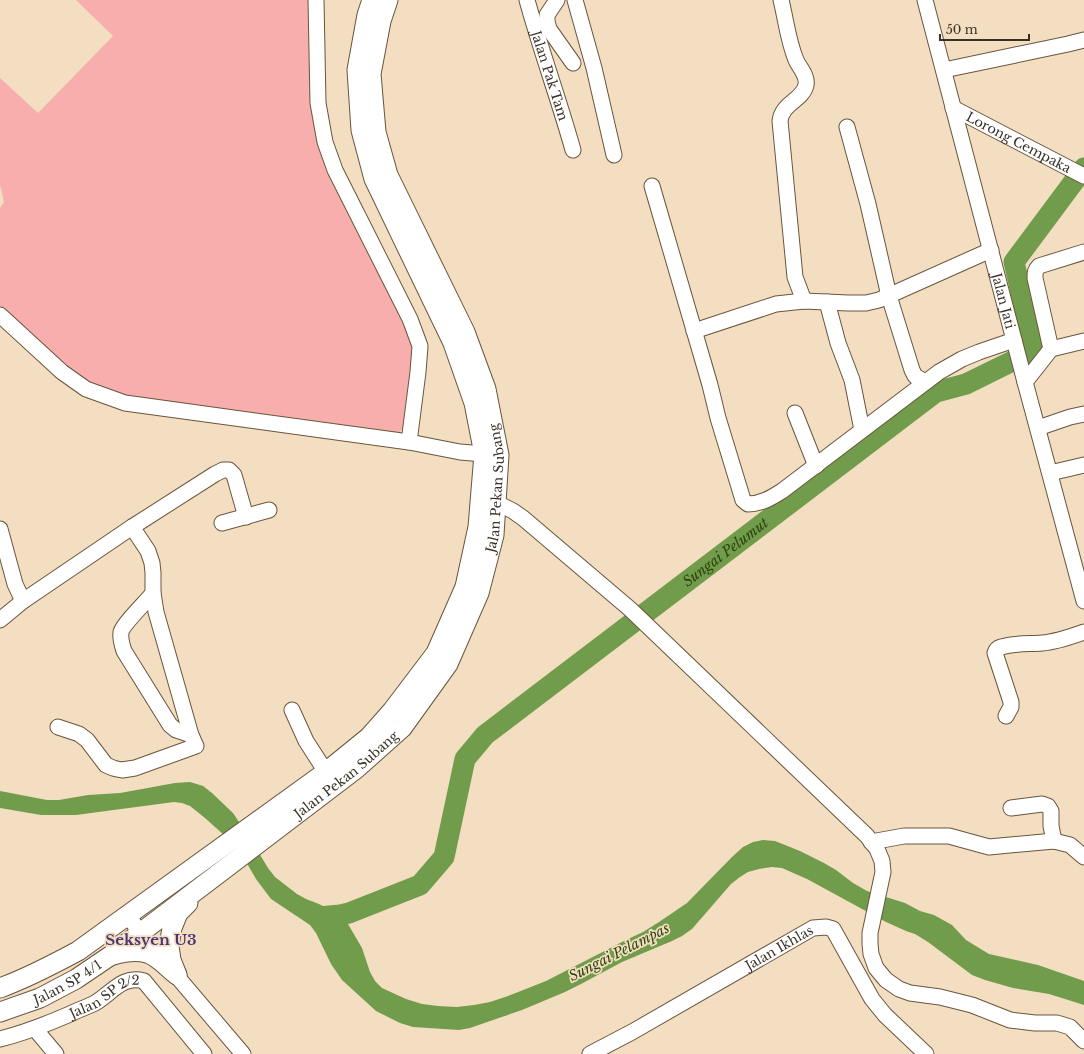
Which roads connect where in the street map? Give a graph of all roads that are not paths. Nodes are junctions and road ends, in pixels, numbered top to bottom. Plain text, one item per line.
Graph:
1 (316, 0) edge
2 (372, 0) edge
3 (388, 0) edge
4 (527, 0) edge
5 (556, 0) edge
6 (575, 0) edge
7 (781, 0) edge
8 (925, 0) edge
9 (1084, 40) edge
10 (573, 63) dead end
11 (944, 70) junction
12 (953, 108) junction
13 (847, 127) dead end
14 (573, 150) dead end
15 (614, 155) dead end
16 (1084, 176) edge
17 (652, 186) dead end
18 (990, 250) junction
19 (1084, 252) edge
20 (889, 296) junction
21 (804, 301) junction
22 (827, 302) junction
23 (0, 315) edge
24 (694, 331) junction
25 (1084, 341) edge
26 (1014, 342) junction
27 (1051, 349) junction
28 (926, 382) junction
29 (1025, 382) junction
30 (795, 413) dead end
31 (1084, 414) edge
32 (1038, 428) junction
33 (862, 430) junction
34 (409, 442) junction
35 (484, 454) junction
36 (1084, 465) edge
37 (816, 466) junction
38 (1050, 474) junction
39 (497, 503) junction
40 (269, 510) dead end
41 (246, 517) junction
42 (222, 524) dead end
43 (132, 527) junction
44 (0, 529) edge
45 (154, 593) junction
46 (23, 601) junction
47 (1084, 601) edge
48 (0, 620) edge
49 (1084, 632) edge
50 (292, 710) dead end
51 (1006, 716) dead end
52 (58, 727) dead end
53 (191, 735) junction
54 (326, 772) junction
55 (1011, 808) dead end
56 (268, 825) junction
57 (1054, 841) junction
58 (871, 842) junction
59 (211, 855) joint
60 (1084, 857) edge
61 (219, 874) junction
62 (128, 916) junction
63 (140, 933) junction
64 (110, 956) junction
65 (177, 976) junction
66 (5, 984) edge
67 (0, 1012) edge
68 (35, 1029) junction
69 (0, 1039) edge
70 (1084, 1041) edge
71 (56, 1054) edge
72 (204, 1054) edge
73 (243, 1054) edge
74 (590, 1054) edge
75 (926, 1054) edge

1 - 34 street
2 - 35 main road, Jalan Pekan Subang
3 - 39 main road, Jalan Pekan Subang
4 - 14 street, Jalan Pak Tam
5 - 10 street
6 - 15 street
7 - 21 street
8 - 11 street, Jalan Jati
9 - 11 street
11 - 12 street, Jalan Jati
12 - 16 street, Lorong Cempaka
12 - 18 street, Jalan Jati
13 - 20 street
17 - 24 street
18 - 20 street
18 - 26 street, Jalan Jati
19 - 27 street
20 - 22 street
20 - 28 street
21 - 22 street
21 - 24 street
22 - 33 street
23 - 34 street
24 - 37 street
25 - 27 street
26 - 28 street
26 - 29 street, Jalan Jati
27 - 29 street
28 - 33 street
29 - 32 street, Jalan Jati
30 - 37 street
31 - 32 street
32 - 38 street, Jalan Jati
33 - 37 street
34 - 35 street
35 - 54 main road, Jalan Pekan Subang
36 - 38 street
38 - 47 street, Jalan Jati
39 - 56 main road, Jalan Pekan Subang
39 - 58 street
40 - 41 street
41 - 42 street
41 - 43 street
43 - 45 street
43 - 46 street
44 - 46 street
45 - 53 street
45 - 53 street
46 - 48 street
49 - 51 street
50 - 54 street
52 - 53 street
54 - 56 main road, Jalan Pekan Subang
55 - 57 street
56 - 59 main road, Jalan Pekan Subang
56 - 61 main road, Jalan Pekan Subang
57 - 58 street
57 - 60 street
58 - 70 street
59 - 62 main road, Jalan SP 4/1
61 - 63 main road, Jalan SP 4/1
61 - 65 main road
62 - 63 street
62 - 66 main road, Jalan SP 4/1
63 - 64 main road, Jalan SP 4/1
63 - 65 street
64 - 65 main road
64 - 67 main road, Jalan SP 4/1
65 - 73 street
68 - 69 street, Jalan SP 2/2
68 - 71 street
68 - 72 street, Jalan SP 2/2
74 - 75 street, Jalan Ikhlas

